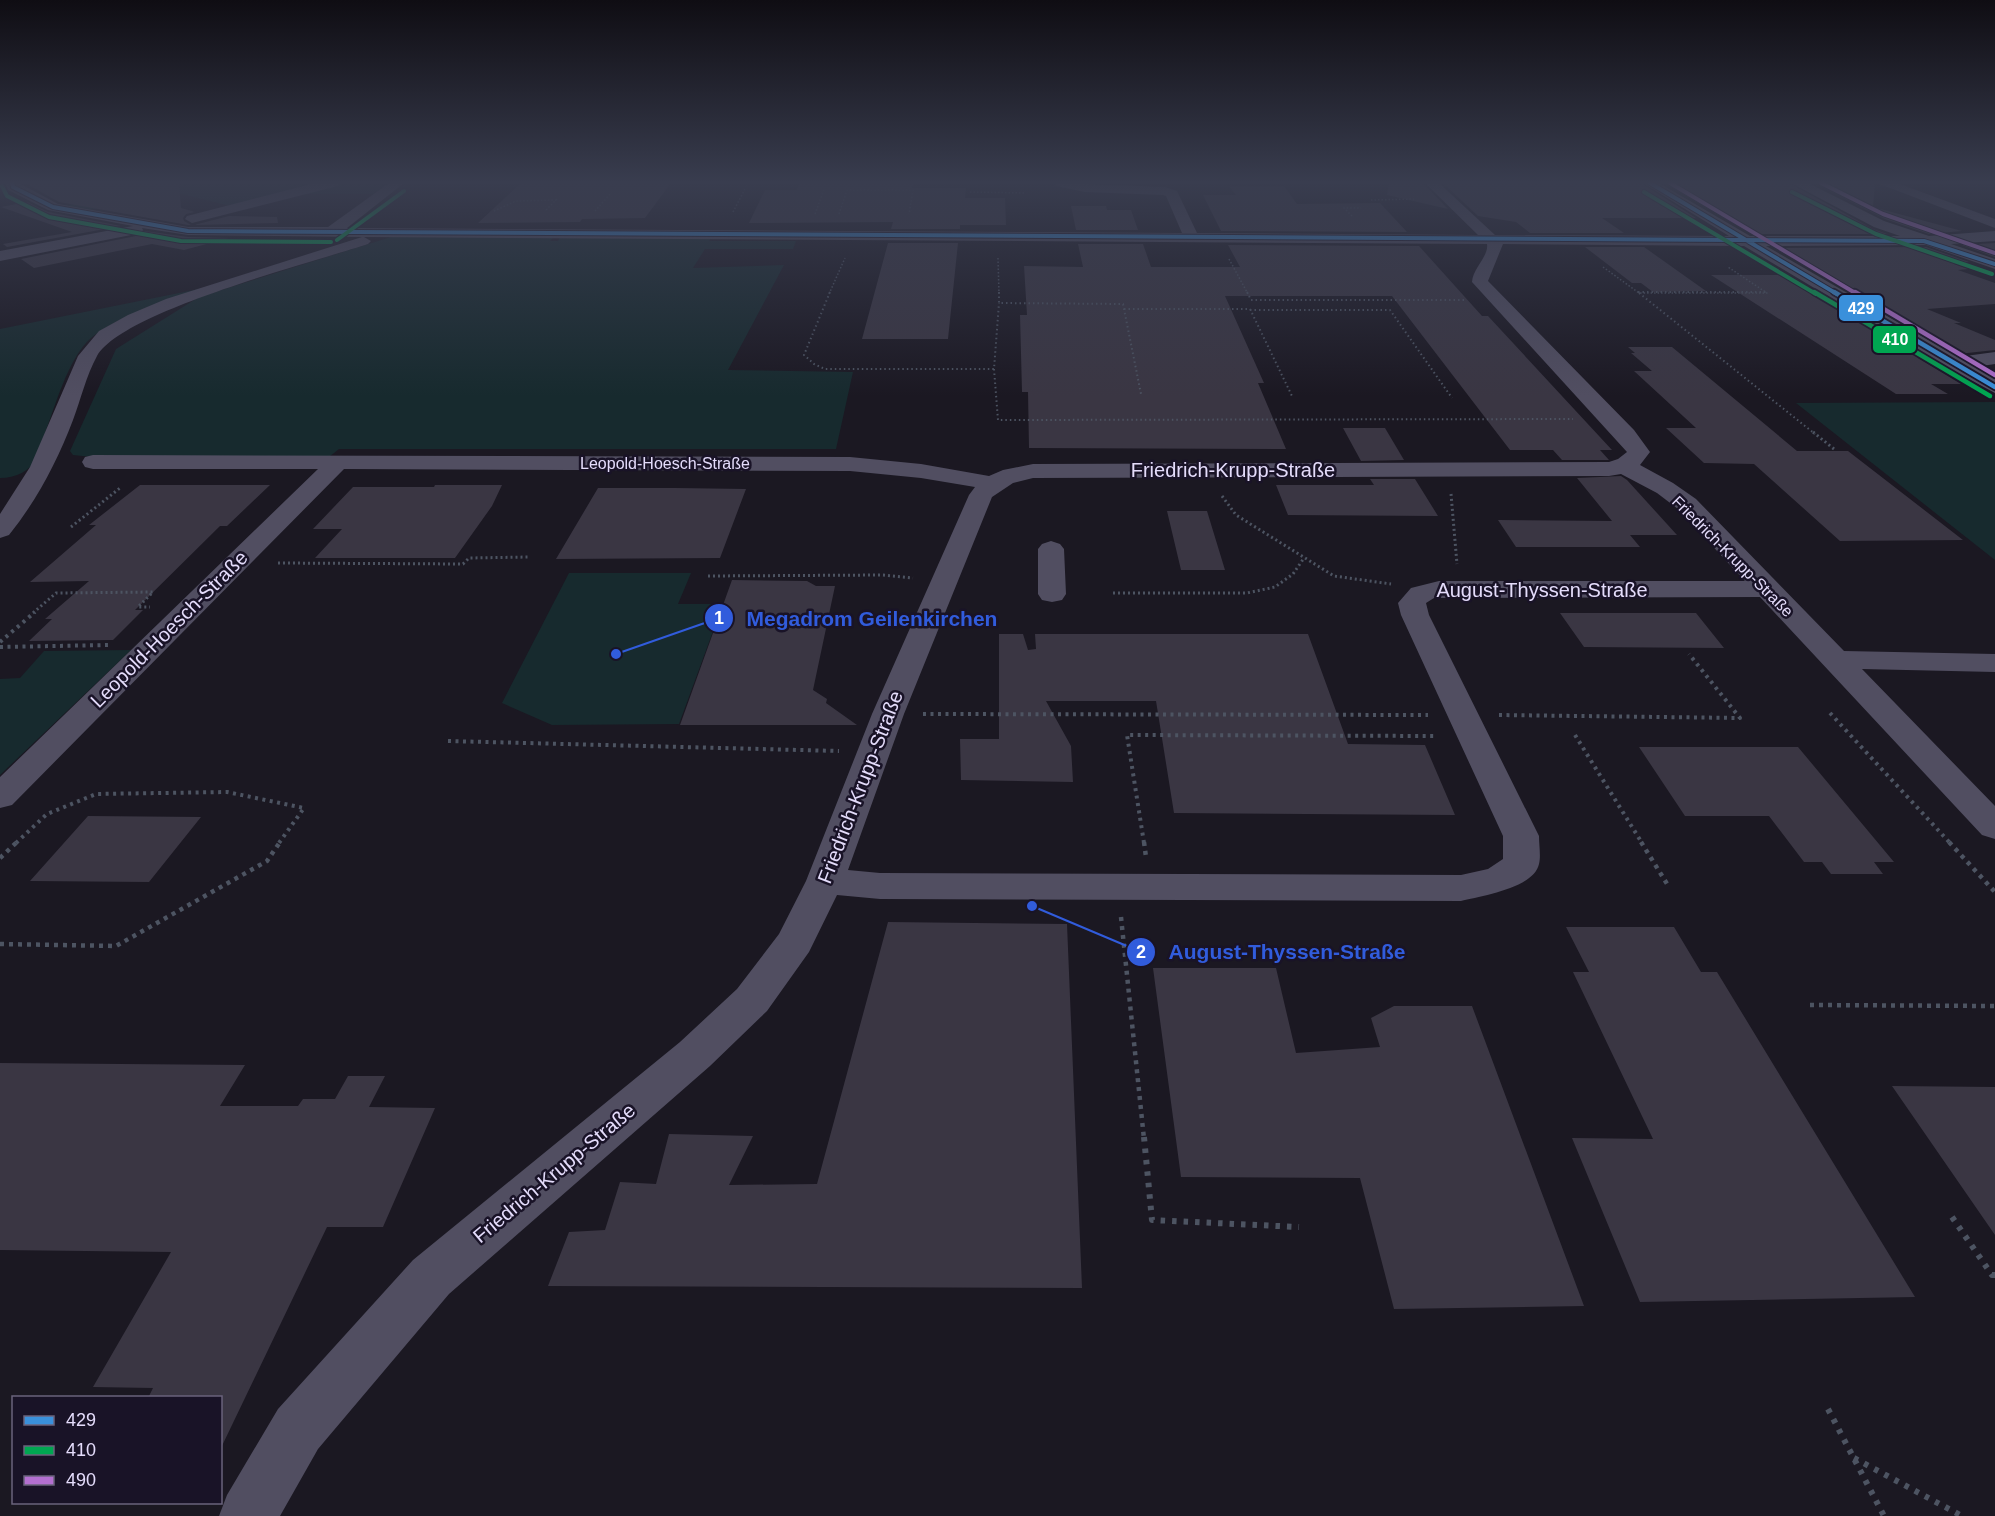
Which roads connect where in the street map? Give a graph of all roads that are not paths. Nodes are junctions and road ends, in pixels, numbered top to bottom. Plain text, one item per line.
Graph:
1 (326, 254) edge
2 (1494, 254) edge
3 (1769, 254) edge
4 (1963, 254) edge
5 (1995, 264) edge
6 (1995, 358) edge
7 (1953, 363) junction
8 (1995, 387) edge
9 (93, 462) dead end
10 (338, 462) junction
11 (1624, 466) junction
12 (991, 484) junction
13 (0, 530) edge
14 (1051, 549) dead end
15 (1766, 589) junction
16 (1052, 594) dead end
17 (1838, 660) junction
18 (1995, 663) edge
19 (0, 797) edge
20 (1995, 827) edge
21 (825, 880) junction
22 (248, 1516) edge

1 - 13 street
2 - 11 street
3 - 7 street
4 - 5 street
6 - 7 street
7 - 8 street
9 - 10 street, Leopold-Hoesch-Straße
10 - 12 street, Leopold-Hoesch-Straße
10 - 19 street, Leopold-Hoesch-Straße
11 - 12 street, Friedrich-Krupp-Straße
11 - 15 street, Friedrich-Krupp-Straße
12 - 21 street, Friedrich-Krupp-Straße
14 - 16 street
15 - 17 street, Friedrich-Krupp-Straße
15 - 21 street, August-Thyssen-Straße
17 - 18 street
17 - 20 street, Friedrich-Krupp-Straße
21 - 22 street, Friedrich-Krupp-Straße

